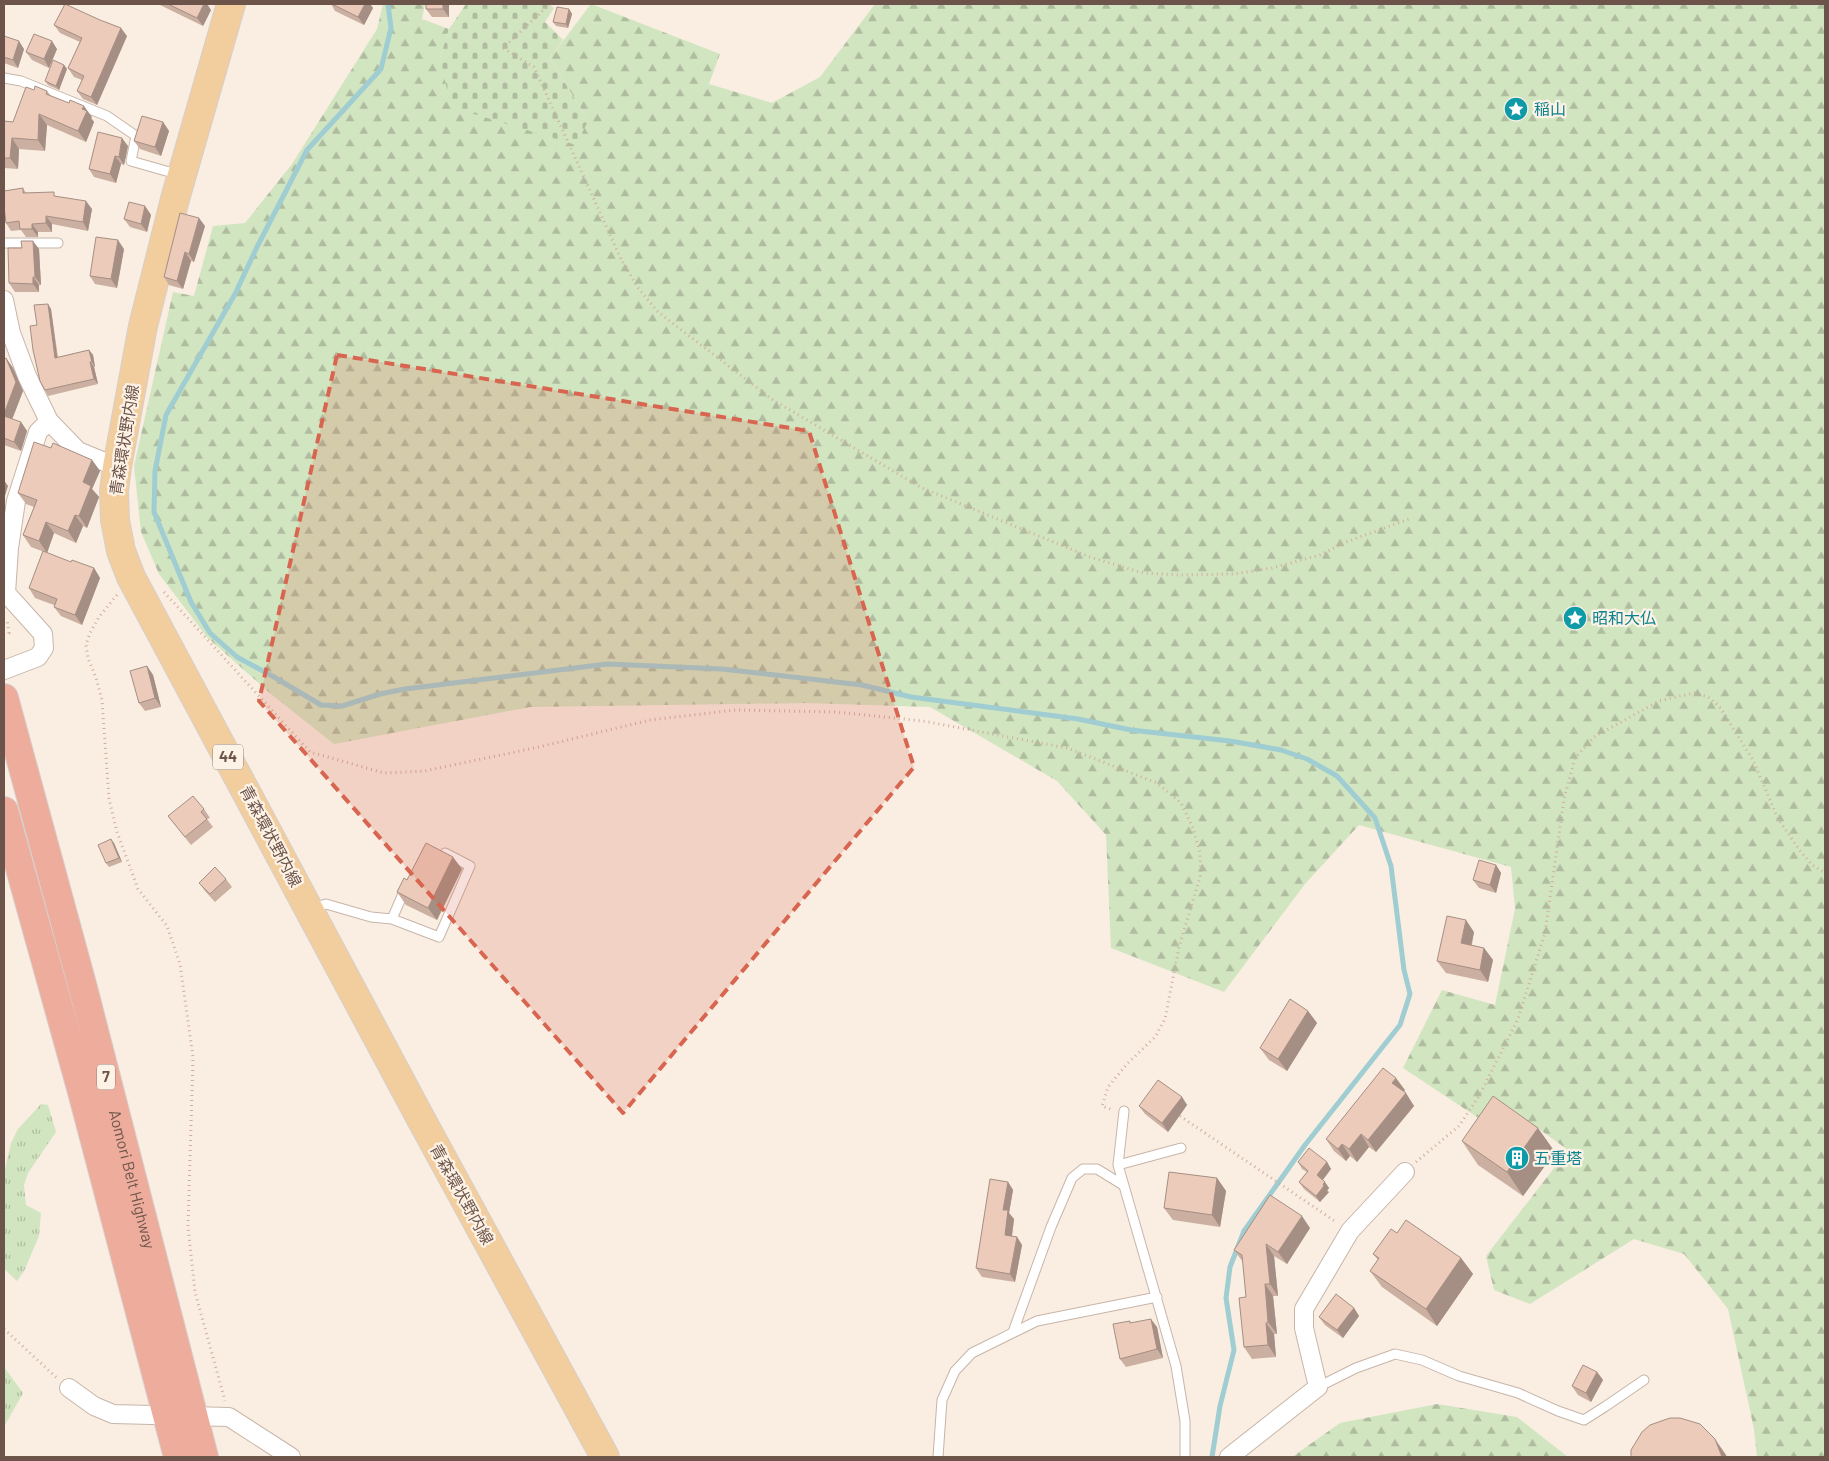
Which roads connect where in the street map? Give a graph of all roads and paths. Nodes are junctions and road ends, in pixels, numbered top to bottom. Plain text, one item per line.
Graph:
1 (232, 4) edge
2 (550, 4) edge
3 (4, 78) edge
4 (182, 176) junction
5 (4, 243) edge
6 (58, 243) dead end
7 (4, 300) edge
8 (49, 421) junction
9 (118, 467) junction
10 (1409, 519) dead end
11 (131, 577) junction
12 (158, 585) dead end
13 (4, 670) edge
14 (4, 698) edge
15 (4, 811) edge
16 (436, 848) edge
17 (1825, 873) edge
18 (411, 877) edge
19 (309, 909) junction
20 (392, 918) junction
21 (1124, 1111) joint
22 (1180, 1116) dead end
23 (1181, 1148) dead end
24 (1118, 1165) junction
25 (1404, 1172) joint
26 (1123, 1185) junction
27 (1350, 1231) junction
28 (1157, 1297) junction
29 (4, 1329) edge
30 (1013, 1332) junction
31 (1644, 1380) dead end
32 (1318, 1387) junction
33 (69, 1388) joint
34 (180, 1414) junction
35 (229, 1416) junction
36 (178, 1457) edge
37 (204, 1457) edge
38 (291, 1457) edge
39 (605, 1457) edge
40 (938, 1457) edge
41 (1185, 1457) edge
42 (1229, 1457) edge

1 - 4 main road, 青森環状野内線 / 44
2 - 10 path
3 - 4 lane
4 - 9 main road, 青森環状野内線 / 44
5 - 6 lane
7 - 8 street
8 - 9 street
8 - 13 street
9 - 11 main road, 青森環状野内線 / 44
11 - 19 main road, 青森環状野内線 / 44
11 - 35 path
12 - 21 path
14 - 34 highway, Aomori Belt Highway / 7
15 - 34 highway, Aomori Belt Highway / 7
16 - 20 lane
17 - 25 path
18 - 20 lane
19 - 20 lane
19 - 39 main road, 青森環状野内線 / 44
21 - 24 lane
22 - 27 path
23 - 24 lane
24 - 26 lane
25 - 27 street
26 - 28 lane
26 - 30 lane
27 - 32 street
28 - 30 lane
28 - 41 lane
29 - 33 path
30 - 40 lane
31 - 32 lane
32 - 42 street
33 - 34 street
34 - 35 street
34 - 36 highway, Aomori Belt Highway / 7
34 - 37 highway, Aomori Belt Highway / 7
35 - 38 street

